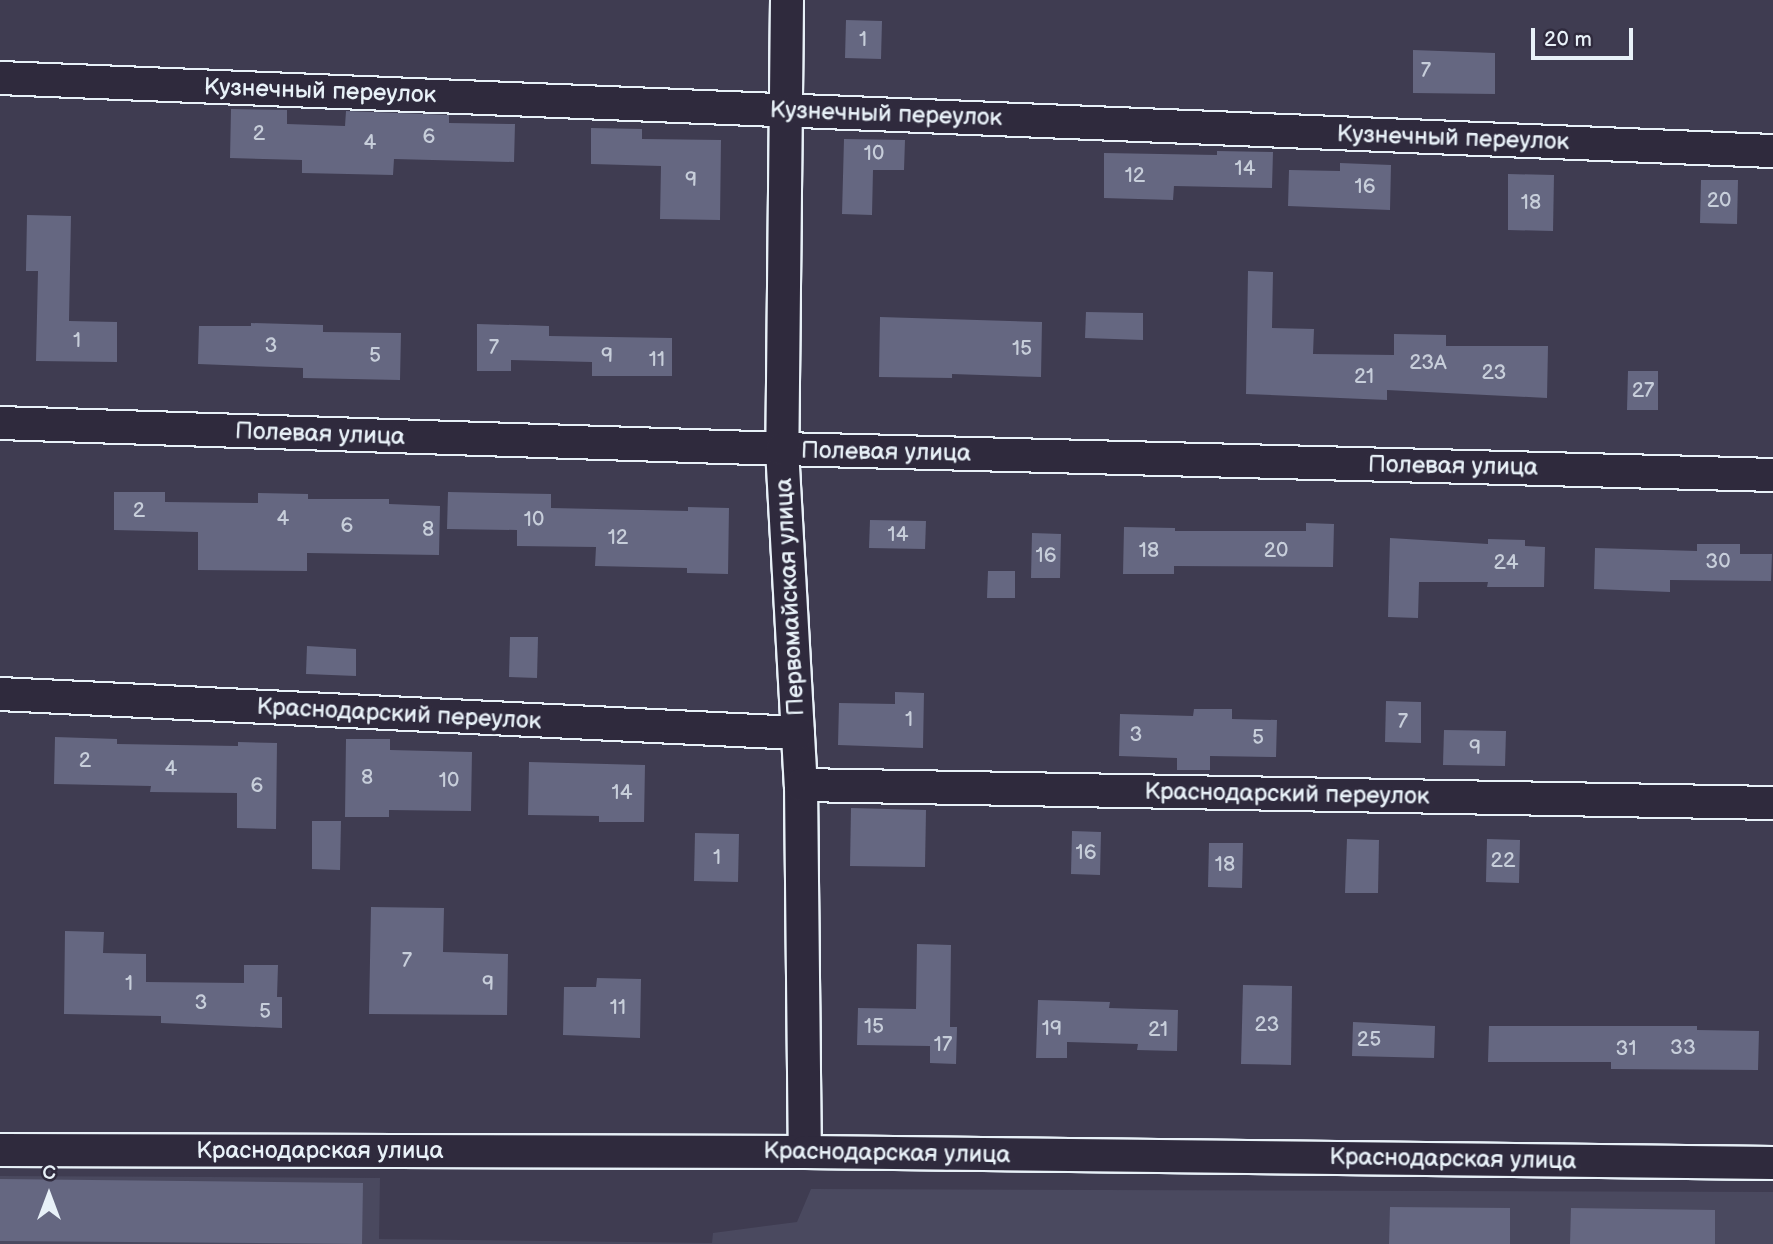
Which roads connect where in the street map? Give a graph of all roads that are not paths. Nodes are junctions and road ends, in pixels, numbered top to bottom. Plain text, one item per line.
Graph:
1 (787, 0) edge
2 (0, 78) edge
3 (784, 110) junction
4 (1773, 151) edge
5 (0, 423) edge
6 (782, 449) junction
7 (1773, 475) edge
8 (0, 694) edge
9 (798, 733) junction
10 (801, 785) junction
11 (1773, 803) edge
12 (0, 1150) edge
13 (805, 1152) junction
14 (1773, 1163) edge

1 - 3 street, Первомайская улица
2 - 3 street, Кузнечный переулок
3 - 4 street, Кузнечный переулок
3 - 6 street, Первомайская улица
5 - 6 street, Полевая улица
6 - 7 street, Полевая улица
6 - 9 street, Первомайская улица
8 - 9 street, Краснодарский переулок
9 - 10 street, Первомайская улица
10 - 11 street, Краснодарский переулок
10 - 13 street, Первомайская улица
12 - 13 street, Краснодарская улица
13 - 14 street, Краснодарская улица

